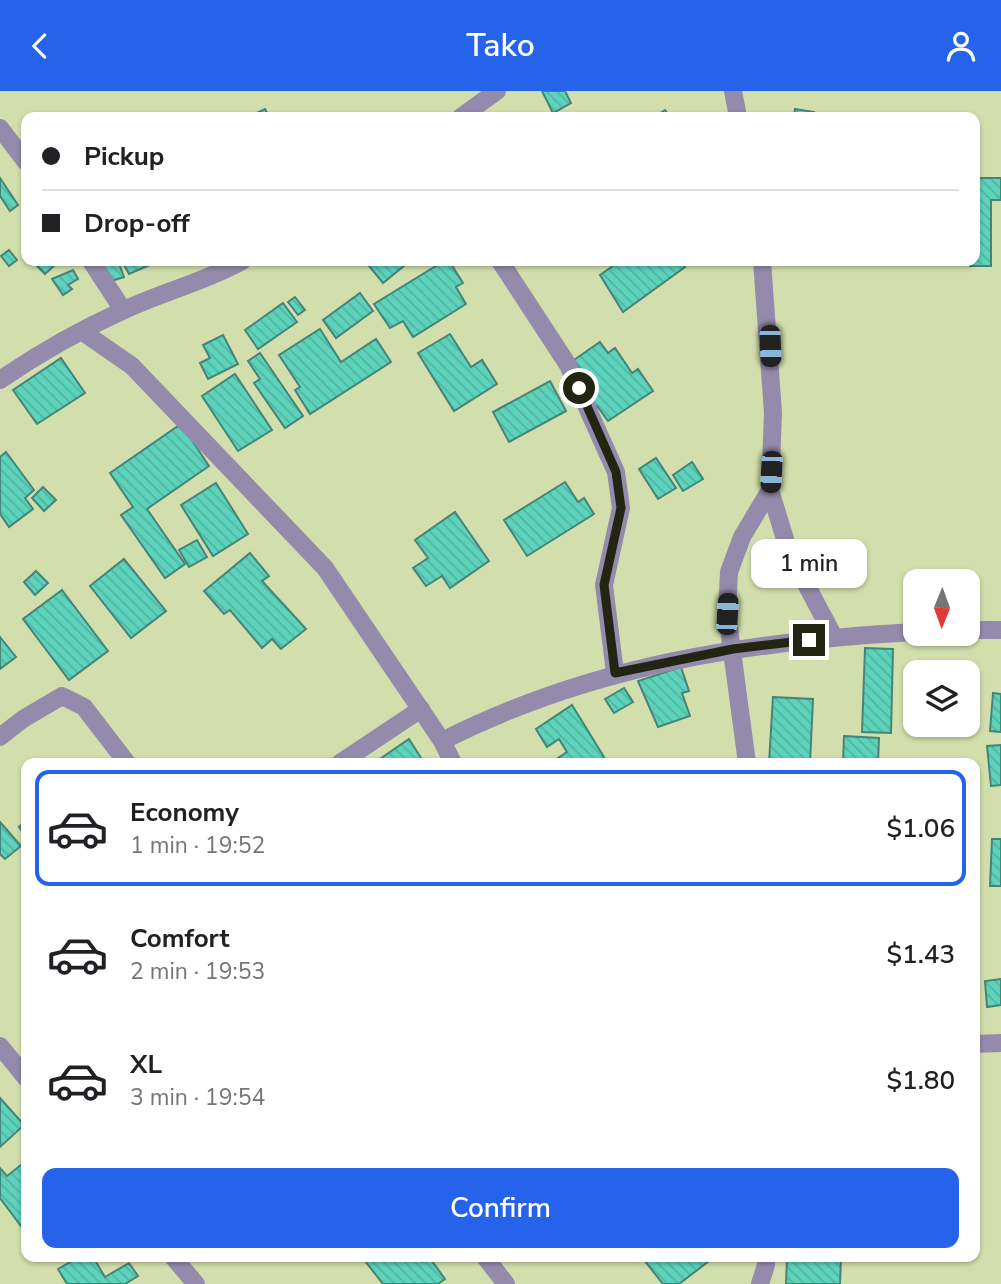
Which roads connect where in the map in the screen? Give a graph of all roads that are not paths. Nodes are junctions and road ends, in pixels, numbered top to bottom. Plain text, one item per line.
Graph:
1 (498, 91) edge
2 (733, 91) edge
3 (468, 112) edge
4 (737, 112) edge
5 (0, 128) edge
6 (21, 155) edge
7 (94, 266) edge
8 (233, 266) edge
9 (503, 266) edge
10 (762, 266) edge
11 (123, 310) junction
12 (83, 332) junction
13 (0, 380) edge
14 (770, 490) junction
15 (980, 630) edge
16 (1001, 630) edge
17 (903, 633) edge
18 (834, 637) junction
19 (733, 649) junction
20 (615, 673) junction
21 (421, 709) junction
22 (0, 737) edge
23 (442, 741) junction
24 (123, 758) edge
25 (348, 758) edge
26 (450, 758) edge
27 (746, 758) edge
28 (1001, 1042) edge
29 (980, 1044) edge
30 (0, 1046) edge
31 (21, 1072) edge
32 (177, 1262) edge
33 (489, 1262) edge
34 (765, 1262) edge
35 (196, 1284) edge
36 (506, 1284) edge
37 (760, 1284) edge

1 - 3 street
2 - 4 street
5 - 6 street
7 - 11 street
8 - 11 street
9 - 20 street
10 - 14 street
11 - 12 street
12 - 13 street
12 - 21 street
14 - 18 street
14 - 19 street
15 - 16 street
17 - 18 street
18 - 19 street
19 - 20 street
19 - 27 street
20 - 23 street
21 - 23 street
21 - 25 street
22 - 24 street
23 - 26 street
28 - 29 street
30 - 31 street
32 - 35 street
33 - 36 street
34 - 37 street

